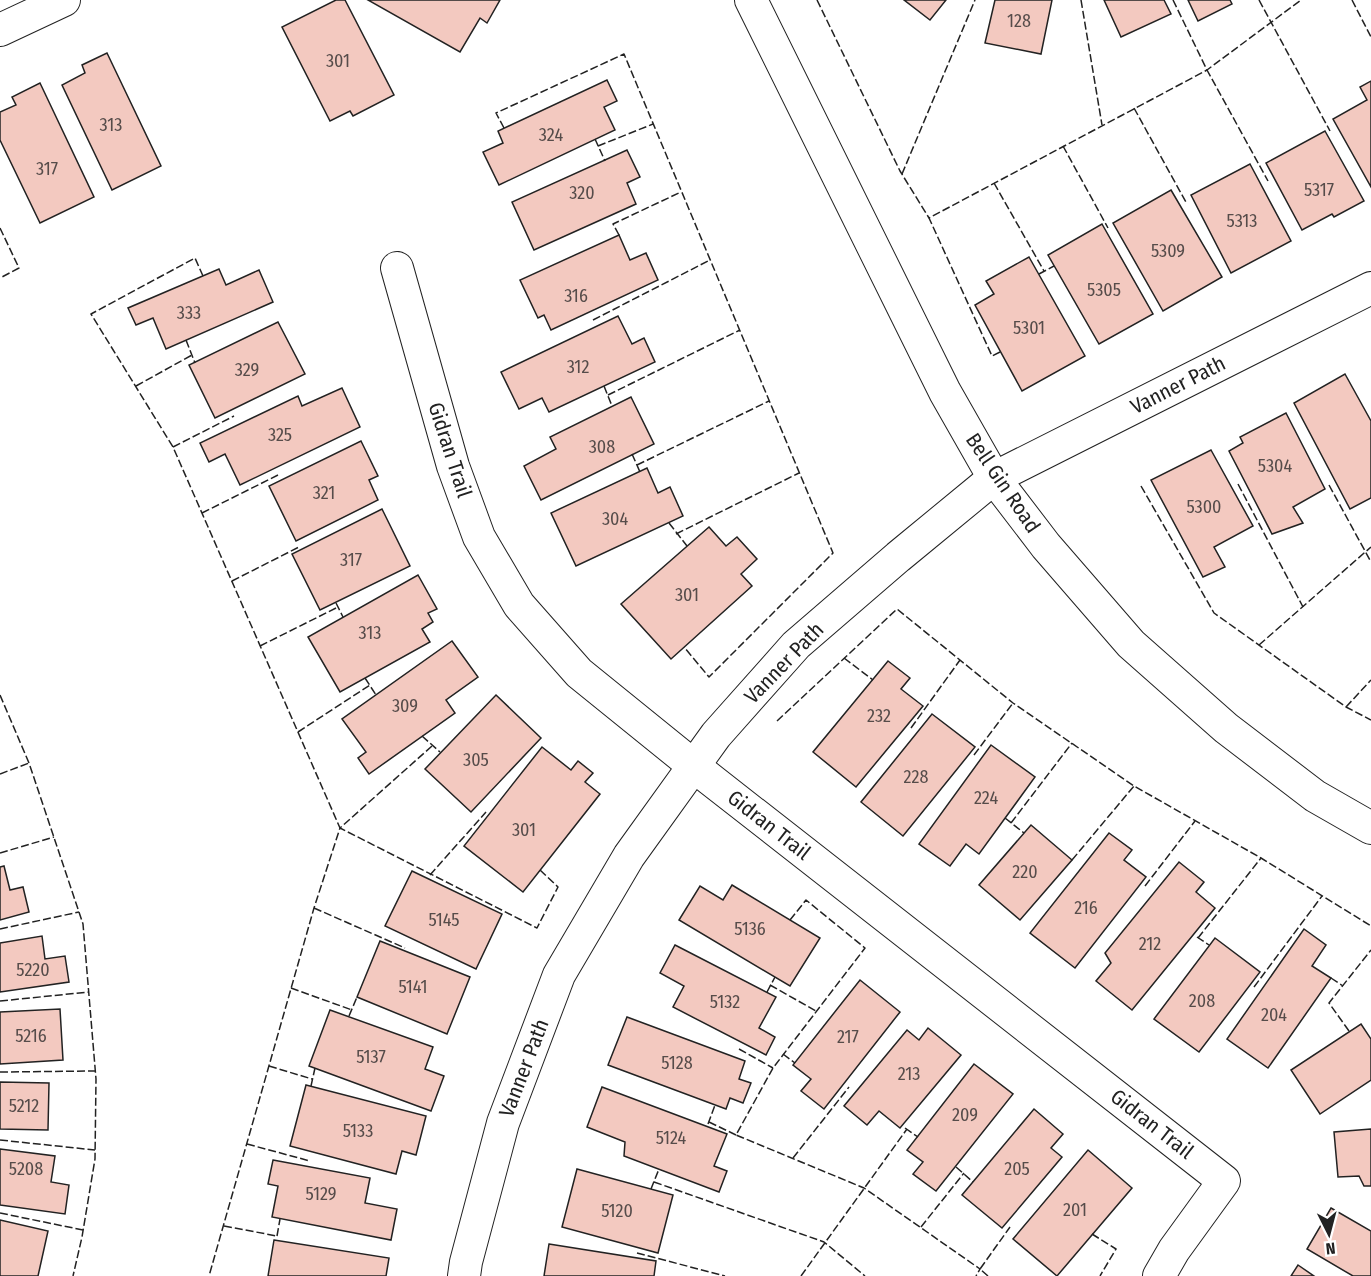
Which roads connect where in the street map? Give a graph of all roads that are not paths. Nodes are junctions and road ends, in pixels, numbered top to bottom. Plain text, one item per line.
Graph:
1 (64, 0) edge
2 (751, 0) edge
3 (0, 30) edge
4 (397, 268) dead end
5 (1371, 288) edge
6 (994, 478) junction
7 (694, 766) junction
8 (1371, 828) edge
9 (464, 1276) edge
10 (1159, 1276) edge

1 - 3 street
2 - 6 street, Bell Gin Road
4 - 7 street, Gidran Trail
5 - 6 street, Vanner Path
6 - 7 street, Vanner Path
6 - 8 street, Bell Gin Road
7 - 9 street, Vanner Path
7 - 10 street, Gidran Trail

